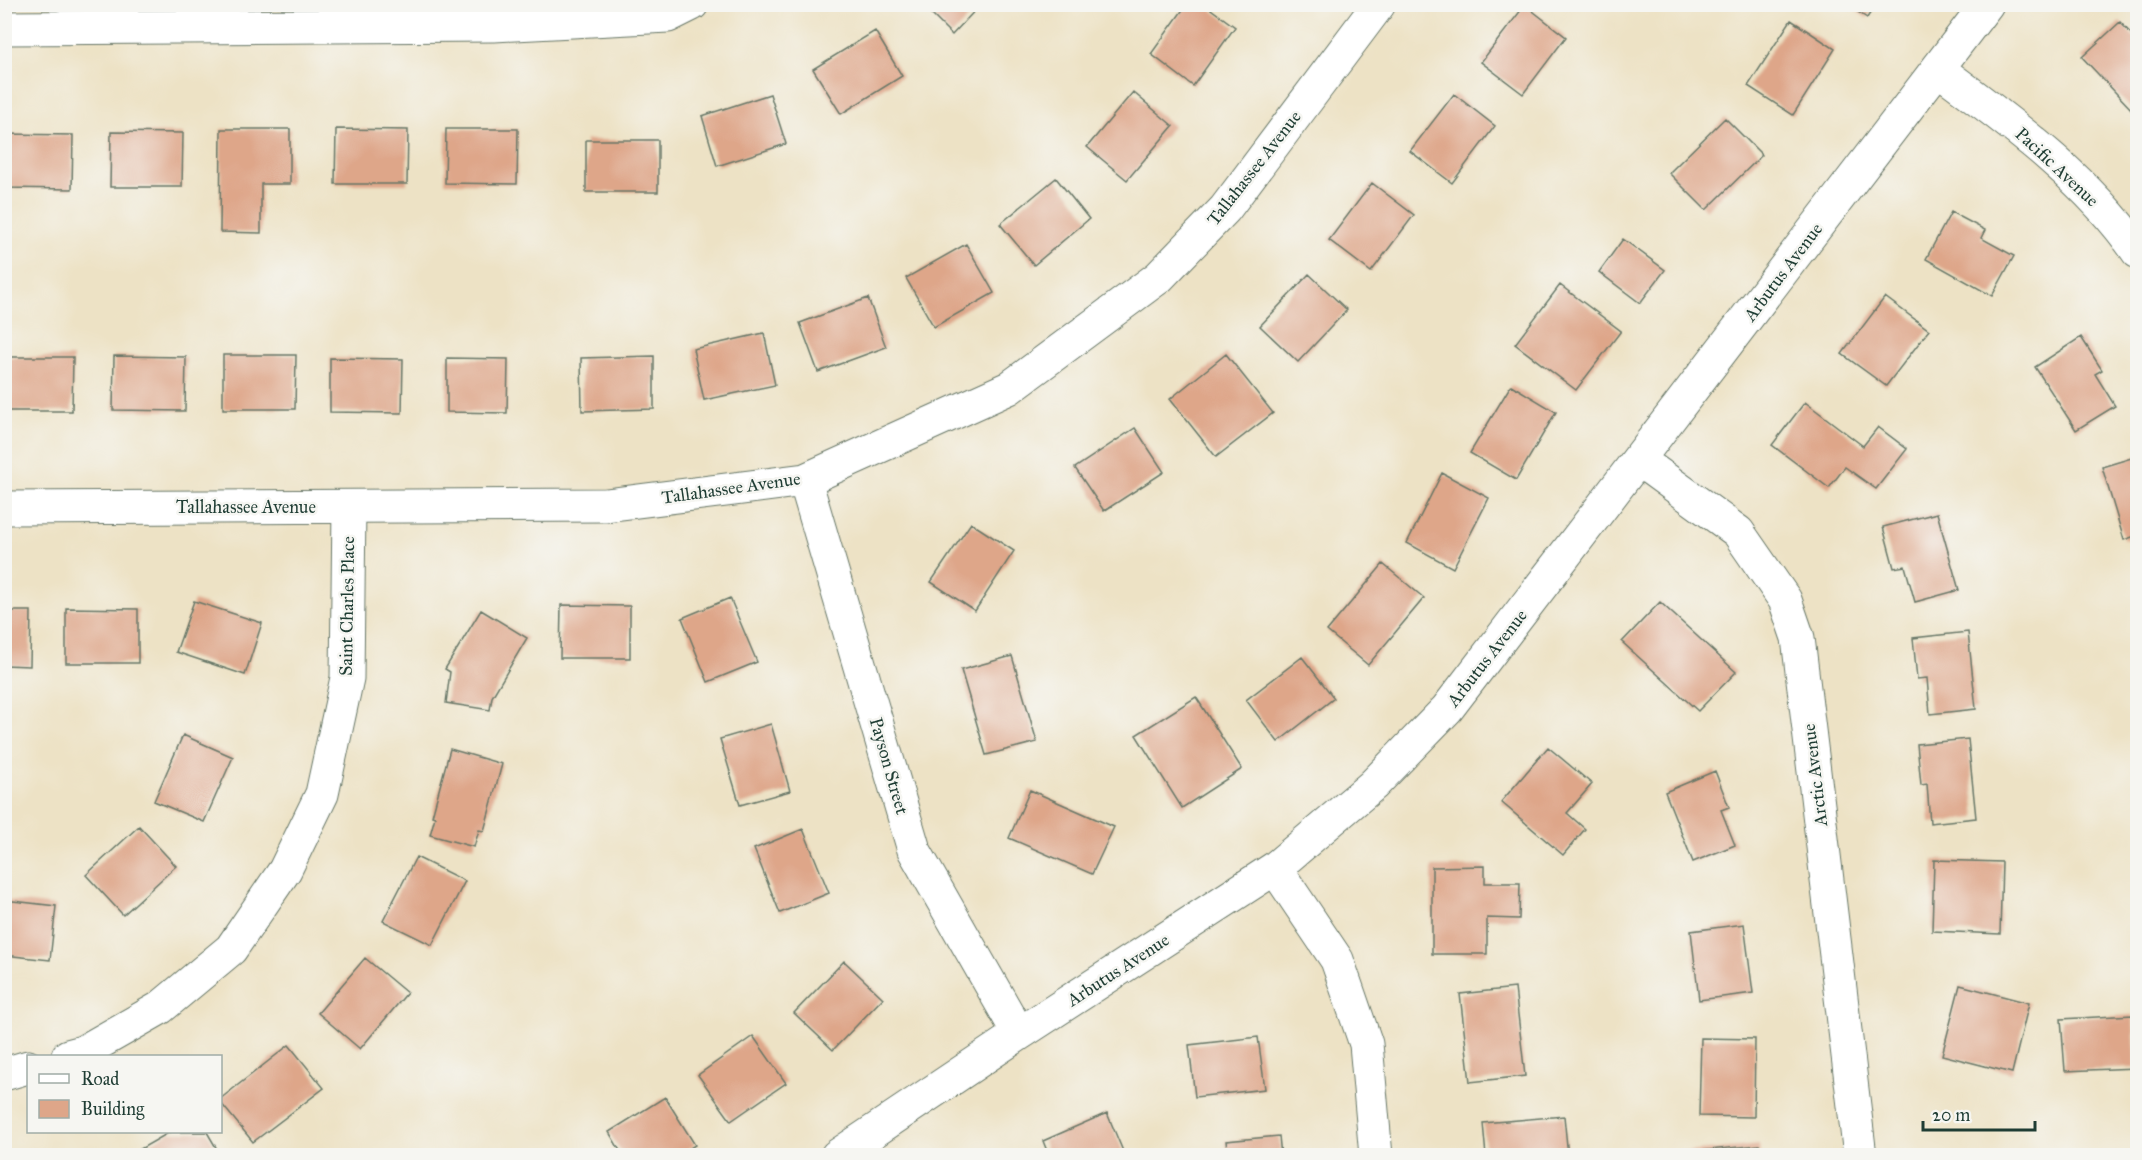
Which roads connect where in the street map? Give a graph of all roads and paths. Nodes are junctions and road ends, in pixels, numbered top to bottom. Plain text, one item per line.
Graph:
1 (692, 4) edge
2 (1379, 4) edge
3 (1987, 4) edge
4 (494, 15) edge
5 (15, 20) edge
6 (1938, 69) junction
7 (2138, 252) edge
8 (1640, 460) junction
9 (805, 480) junction
10 (349, 507) junction
11 (4, 508) edge
12 (1275, 868) junction
13 (1019, 1034) junction
14 (72, 1055) edge
15 (27, 1067) edge
16 (4, 1074) edge
17 (837, 1155) edge
18 (1377, 1155) edge
19 (1860, 1155) edge

1 - 4 street
2 - 9 street, Tallahassee Avenue
3 - 6 street, Arbutus Avenue
4 - 5 street
6 - 7 street, Pacific Avenue
6 - 8 street, Arbutus Avenue
8 - 12 street, Arbutus Avenue
8 - 19 street, Arctic Avenue
9 - 10 street, Tallahassee Avenue
9 - 13 street, Payson Street
10 - 11 street, Tallahassee Avenue
10 - 14 street, Saint Charles Place
12 - 13 street, Arbutus Avenue
12 - 18 street
13 - 17 street, Arbutus Avenue
15 - 16 street

